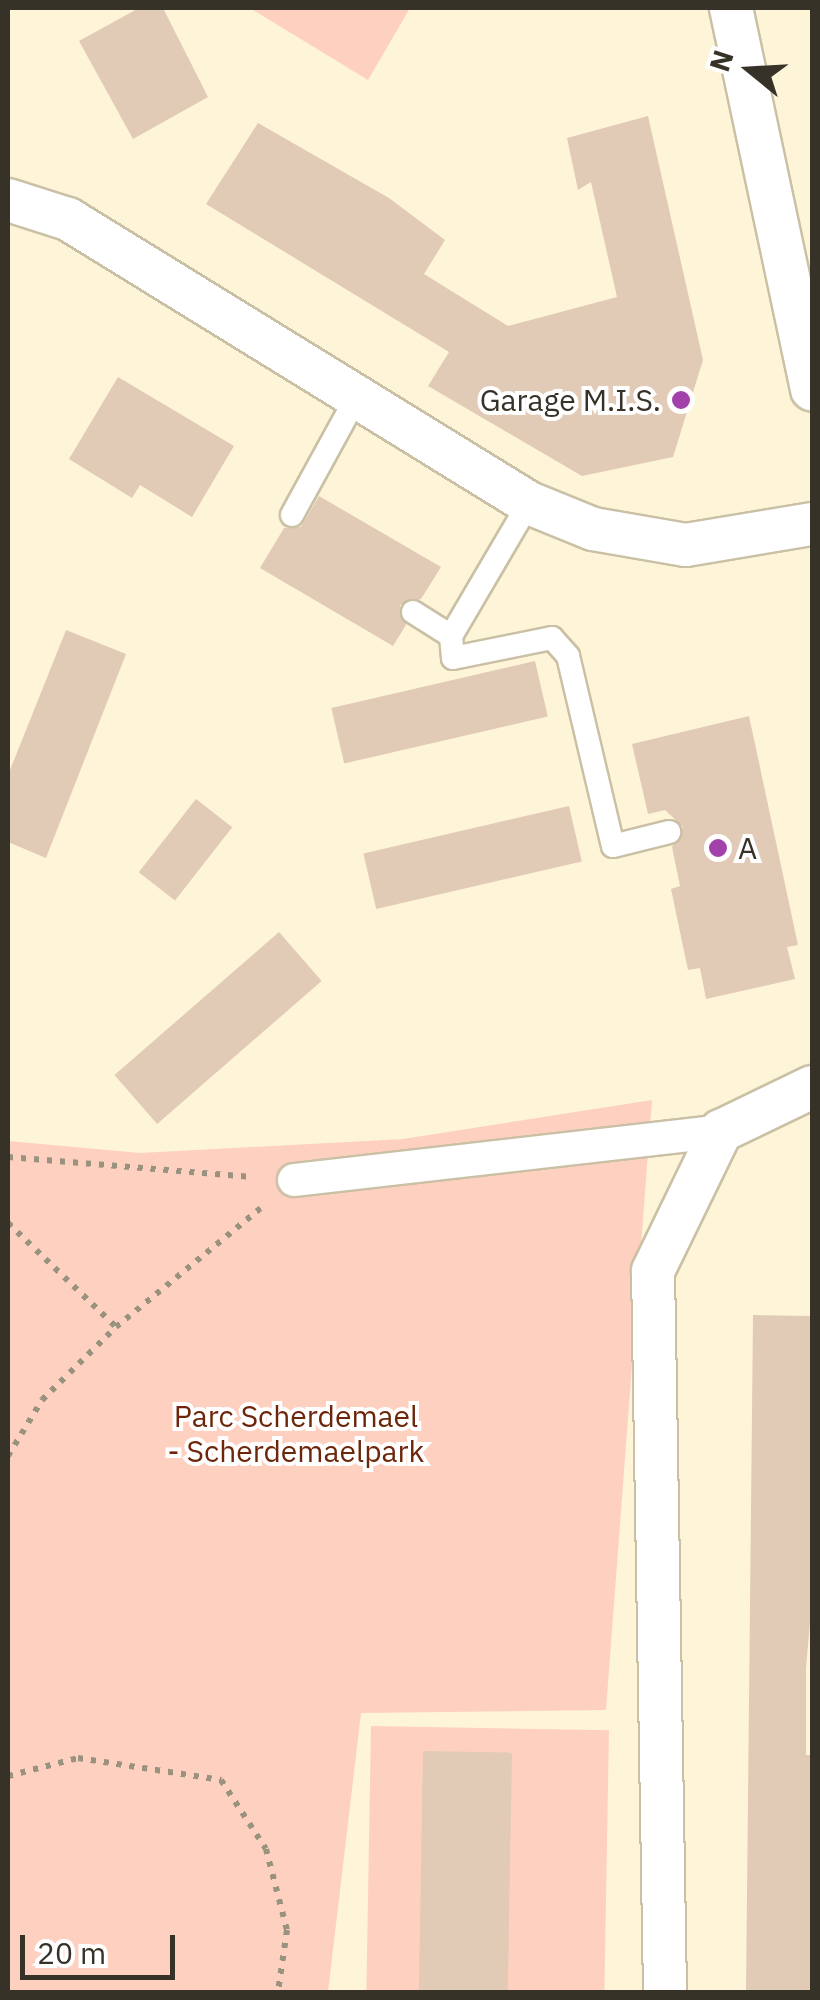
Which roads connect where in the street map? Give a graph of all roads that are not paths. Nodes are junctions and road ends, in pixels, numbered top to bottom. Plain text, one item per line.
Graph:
1 (731, 8) edge
2 (8, 200) edge
3 (812, 390) edge
4 (356, 398) junction
5 (529, 503) junction
6 (292, 515) dead end
7 (812, 524) edge
8 (414, 612) dead end
9 (451, 636) junction
10 (670, 832) dead end
11 (812, 1086) edge
12 (721, 1131) junction
13 (294, 1180) road end
14 (666, 1992) edge

1 - 3 street
2 - 4 street
4 - 5 street
4 - 6 lane
5 - 7 street
5 - 9 lane
8 - 9 lane
9 - 10 lane
11 - 12 street
12 - 13 street
12 - 14 street

